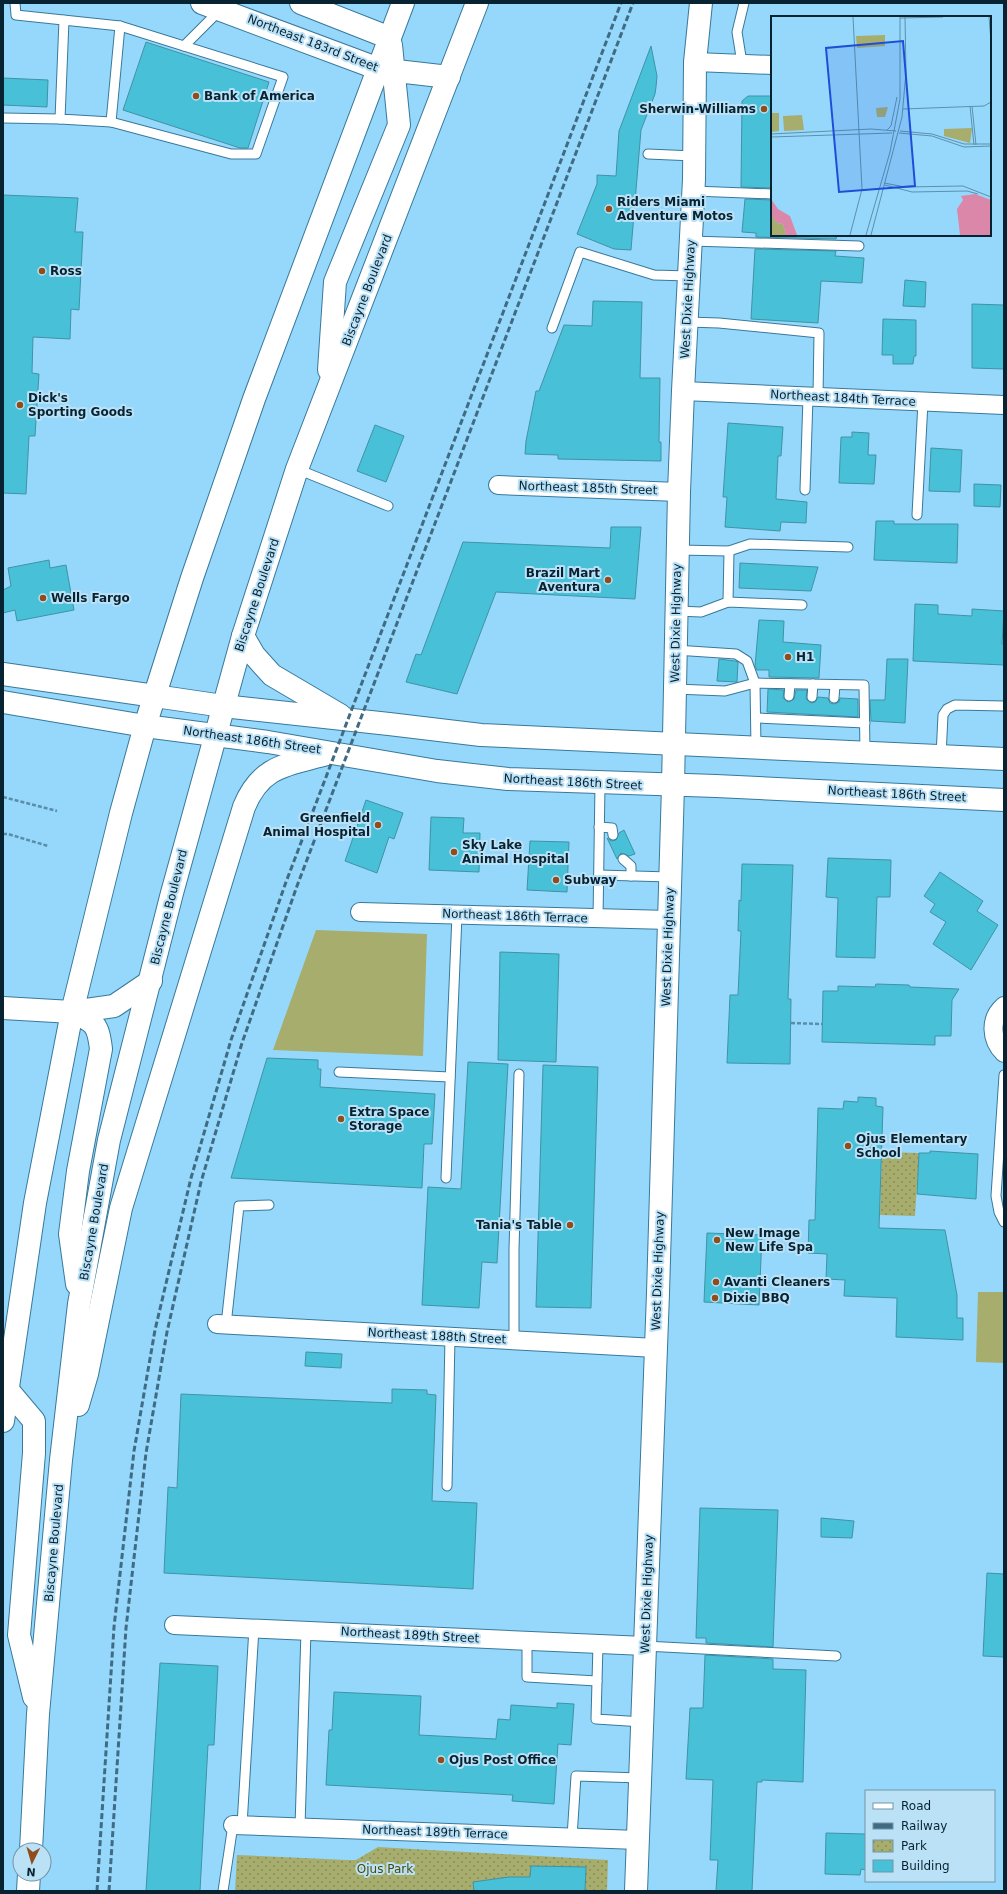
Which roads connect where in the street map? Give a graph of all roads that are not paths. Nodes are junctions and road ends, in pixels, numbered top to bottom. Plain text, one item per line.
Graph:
1 (15, 3) edge
2 (301, 3) edge
3 (404, 3) edge
4 (477, 3) edge
5 (701, 3) edge
6 (744, 3) edge
7 (211, 6) edge
8 (64, 20) junction
9 (120, 26) junction
10 (390, 38) junction
11 (184, 46) junction
12 (695, 62) junction
13 (742, 63) junction
14 (771, 64) edge
15 (386, 70) junction
16 (449, 77) junction
17 (3, 118) edge
18 (60, 119) junction
19 (111, 122) junction
20 (648, 154) dead end
21 (694, 156) junction
22 (694, 191) junction
23 (771, 194) edge
24 (691, 241) junction
25 (859, 246) dead end
26 (689, 276) junction
27 (687, 322) junction
28 (552, 328) dead end
29 (683, 391) junction
30 (327, 392) junction
31 (813, 397) junction
32 (923, 402) junction
33 (1004, 405) edge
34 (298, 469) junction
35 (498, 485) dead end
36 (805, 490) dead end
37 (679, 492) junction
38 (388, 506) dead end
39 (917, 515) dead end
40 (848, 547) dead end
41 (678, 550) junction
42 (729, 551) junction
43 (728, 602) junction
44 (802, 605) dead end
45 (676, 611) junction
46 (243, 636) junction
47 (675, 650) junction
48 (3, 674) edge
49 (755, 683) junction
50 (790, 684) junction
51 (813, 684) junction
52 (835, 685) junction
53 (675, 689) junction
54 (155, 696) junction
55 (790, 696) dead end
56 (812, 697) dead end
57 (834, 698) dead end
58 (3, 702) edge
59 (223, 706) junction
60 (1004, 706) edge
61 (756, 718) junction
62 (348, 719) junction
63 (865, 723) junction
64 (145, 726) junction
65 (215, 734) junction
66 (673, 744) junction
67 (756, 748) junction
68 (335, 752) junction
69 (865, 753) junction
70 (941, 756) junction
71 (1004, 759) edge
72 (600, 784) junction
73 (673, 786) junction
74 (1004, 800) edge
75 (599, 827) junction
76 (615, 832) dead end
77 (627, 857) dead end
78 (599, 875) junction
79 (631, 876) junction
80 (670, 877) junction
81 (360, 912) dead end
82 (456, 915) junction
83 (598, 919) junction
84 (669, 920) junction
85 (150, 981) junction
86 (1003, 1006) edge
87 (3, 1008) edge
88 (72, 1012) junction
89 (1004, 1053) edge
90 (339, 1072) dead end
91 (519, 1074) dead end
92 (1004, 1076) edge
93 (450, 1077) junction
94 (446, 1178) dead end
95 (270, 1205) dead end
96 (1004, 1222) edge
97 (79, 1304) junction
98 (222, 1325) joint
99 (450, 1337) junction
100 (514, 1340) junction
101 (656, 1348) junction
102 (5, 1389) edge
103 (3, 1417) edge
104 (61, 1460) junction
105 (447, 1486) dead end
106 (174, 1625) dead end
107 (254, 1628) junction
108 (306, 1631) junction
109 (527, 1641) junction
110 (598, 1644) junction
111 (645, 1646) junction
112 (836, 1656) dead end
113 (597, 1681) junction
114 (38, 1714) junction
115 (643, 1722) junction
116 (641, 1778) junction
117 (238, 1825) junction
118 (300, 1827) junction
119 (572, 1837) junction
120 (638, 1840) junction
121 (31, 1842) edge
122 (223, 1891) edge
123 (636, 1891) edge

1 - 8 lane
2 - 10 main road
3 - 10 main road
4 - 16 main road, Biscayne Boulevard
5 - 12 main road, West Dixie Highway
6 - 13 lane
7 - 11 lane
7 - 15 main road, Northeast 183rd Street
8 - 9 lane
8 - 18 lane
9 - 11 lane
9 - 19 lane
10 - 15 main road
11 - 19 lane
12 - 13 street
12 - 21 main road, West Dixie Highway
13 - 14 street
15 - 16 main road, Northeast 183rd Street
15 - 30 main road
15 - 54 main road
16 - 30 main road, Biscayne Boulevard
17 - 18 lane
18 - 19 lane
20 - 21 lane
21 - 22 main road, West Dixie Highway
22 - 23 lane
22 - 24 main road, West Dixie Highway
24 - 25 lane
24 - 26 main road, West Dixie Highway
26 - 27 main road, West Dixie Highway
26 - 28 lane
27 - 29 main road, West Dixie Highway
27 - 31 lane
29 - 31 street, Northeast 184th Terrace
29 - 37 main road, West Dixie Highway
30 - 34 main road, Biscayne Boulevard
31 - 32 street, Northeast 184th Terrace
31 - 36 lane
32 - 33 street, Northeast 184th Terrace
32 - 39 lane
34 - 38 lane
34 - 46 main road, Biscayne Boulevard
35 - 37 street, Northeast 185th Street
37 - 41 main road, West Dixie Highway
40 - 42 lane
41 - 42 lane
41 - 45 main road, West Dixie Highway
42 - 43 lane
43 - 44 lane
43 - 45 lane
45 - 47 main road, West Dixie Highway
46 - 59 main road, Biscayne Boulevard
46 - 62 main road
47 - 49 lane
47 - 53 main road, West Dixie Highway
48 - 54 main road
49 - 50 lane
49 - 53 lane
49 - 61 lane
50 - 51 lane
50 - 55 lane
51 - 52 lane
51 - 56 lane
52 - 57 lane
52 - 63 lane
53 - 66 main road, West Dixie Highway
54 - 59 main road
54 - 64 main road
58 - 64 main road
59 - 62 main road
59 - 65 main road, Biscayne Boulevard
60 - 70 lane
61 - 63 lane
61 - 67 lane
62 - 66 main road
63 - 69 lane
64 - 65 main road, Northeast 186th Street
64 - 88 main road
65 - 68 main road, Northeast 186th Street
65 - 85 main road, Biscayne Boulevard
66 - 67 main road
66 - 73 main road, West Dixie Highway
67 - 69 main road
68 - 72 main road, Northeast 186th Street
68 - 104 main road
69 - 70 main road
70 - 71 main road
72 - 73 main road, Northeast 186th Street
72 - 75 lane
73 - 74 main road, Northeast 186th Street
73 - 80 main road, West Dixie Highway
75 - 76 lane
75 - 78 lane
77 - 79 lane
78 - 79 lane
78 - 83 lane
79 - 80 lane
80 - 84 main road, West Dixie Highway
81 - 82 street, Northeast 186th Terrace
82 - 83 street, Northeast 186th Terrace
82 - 93 lane
83 - 84 street, Northeast 186th Terrace
84 - 101 main road, West Dixie Highway
85 - 88 main road
85 - 97 main road, Biscayne Boulevard
86 - 89 street
87 - 88 main road
88 - 97 main road
88 - 102 main road
90 - 93 lane
91 - 100 lane
92 - 96 lane
93 - 94 lane
95 - 98 lane
97 - 104 main road, Biscayne Boulevard
98 - 99 street, Northeast 188th Street
99 - 100 street, Northeast 188th Street
99 - 105 lane
100 - 101 street, Northeast 188th Street
101 - 111 main road, West Dixie Highway
102 - 103 main road
102 - 114 main road
104 - 114 main road, Biscayne Boulevard
106 - 107 street, Northeast 189th Street
107 - 108 street, Northeast 189th Street
107 - 117 lane
108 - 109 street, Northeast 189th Street
108 - 118 lane
109 - 110 street, Northeast 189th Street
109 - 113 lane
110 - 111 street, Northeast 189th Street
110 - 113 lane
111 - 112 lane
111 - 115 main road, West Dixie Highway
113 - 115 lane
114 - 121 main road, Biscayne Boulevard
115 - 116 main road, West Dixie Highway
116 - 119 lane
116 - 120 main road, West Dixie Highway
117 - 118 street, Northeast 189th Terrace
117 - 122 lane
118 - 119 street, Northeast 189th Terrace
119 - 120 street, Northeast 189th Terrace
120 - 123 main road, West Dixie Highway

